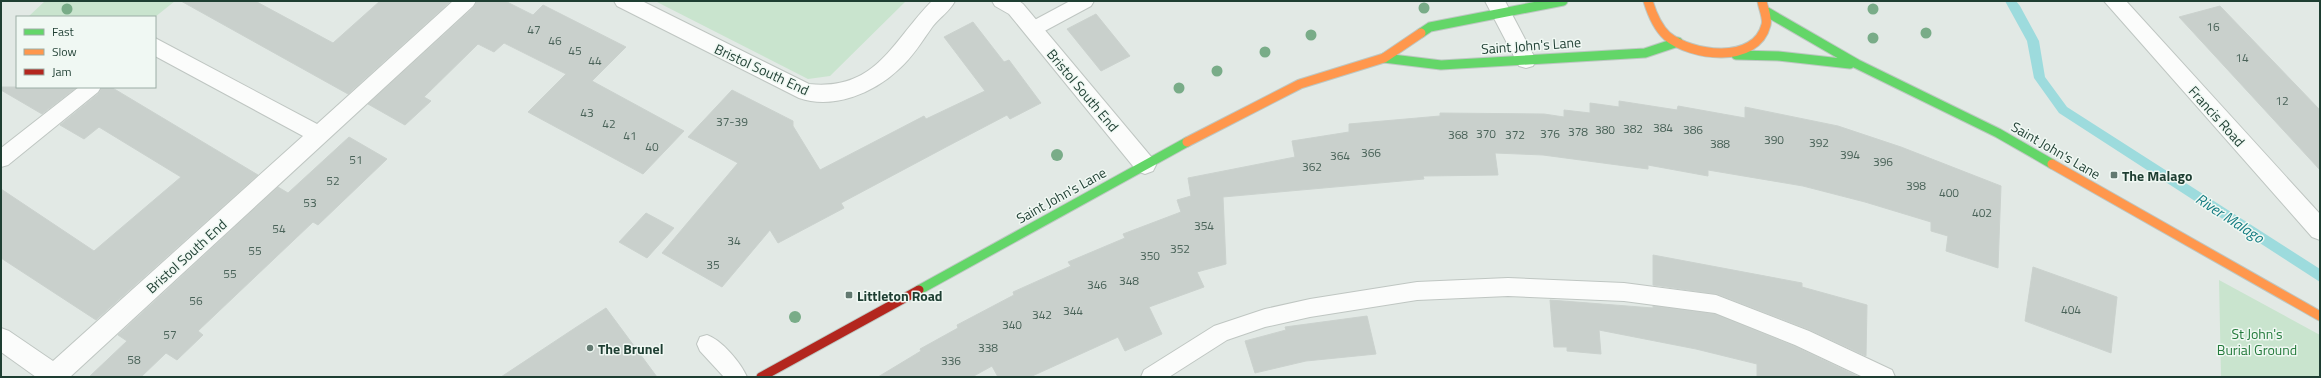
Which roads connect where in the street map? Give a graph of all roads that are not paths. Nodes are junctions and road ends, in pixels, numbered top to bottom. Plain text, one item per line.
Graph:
1 (466, 1) edge
2 (624, 1) edge
3 (945, 1) edge
4 (1002, 1) edge
5 (1085, 1) edge
6 (1563, 1) edge
7 (1648, 1) edge
8 (2114, 1) edge
9 (1765, 5) edge
10 (1499, 7) edge
11 (1033, 29) junction
12 (1678, 42) junction
13 (156, 47) edge
14 (1719, 54) junction
15 (1384, 58) junction
16 (1526, 60) junction
17 (1857, 64) junction
18 (91, 88) edge
19 (319, 135) junction
20 (1, 159) edge
21 (1145, 165) junction
22 (2320, 230) edge
23 (2320, 316) edge
24 (1, 339) edge
25 (707, 344) dead end
26 (55, 376) edge
27 (737, 377) edge
28 (761, 377) edge
29 (1151, 377) edge
30 (1885, 377) edge

1 - 19 street, Bristol South End
2 - 3 street, Bristol South End
4 - 11 street, Bristol South End
5 - 11 lane
6 - 10 main road, Saint John's Lane
7 - 12 main road
8 - 22 street, Francis Road
9 - 14 main road
9 - 17 main road, Saint John's Lane
10 - 15 main road, Saint John's Lane
10 - 16 street
11 - 21 street, Bristol South End
12 - 14 main road
12 - 16 main road, Saint John's Lane
13 - 19 street
14 - 17 main road, Saint John's Lane
15 - 16 main road, Saint John's Lane
15 - 21 main road, Saint John's Lane
17 - 23 main road, Saint John's Lane
18 - 20 lane
19 - 26 street, Bristol South End
21 - 28 main road, Saint John's Lane
24 - 26 street, Bristol South End
25 - 27 lane
29 - 30 lane

